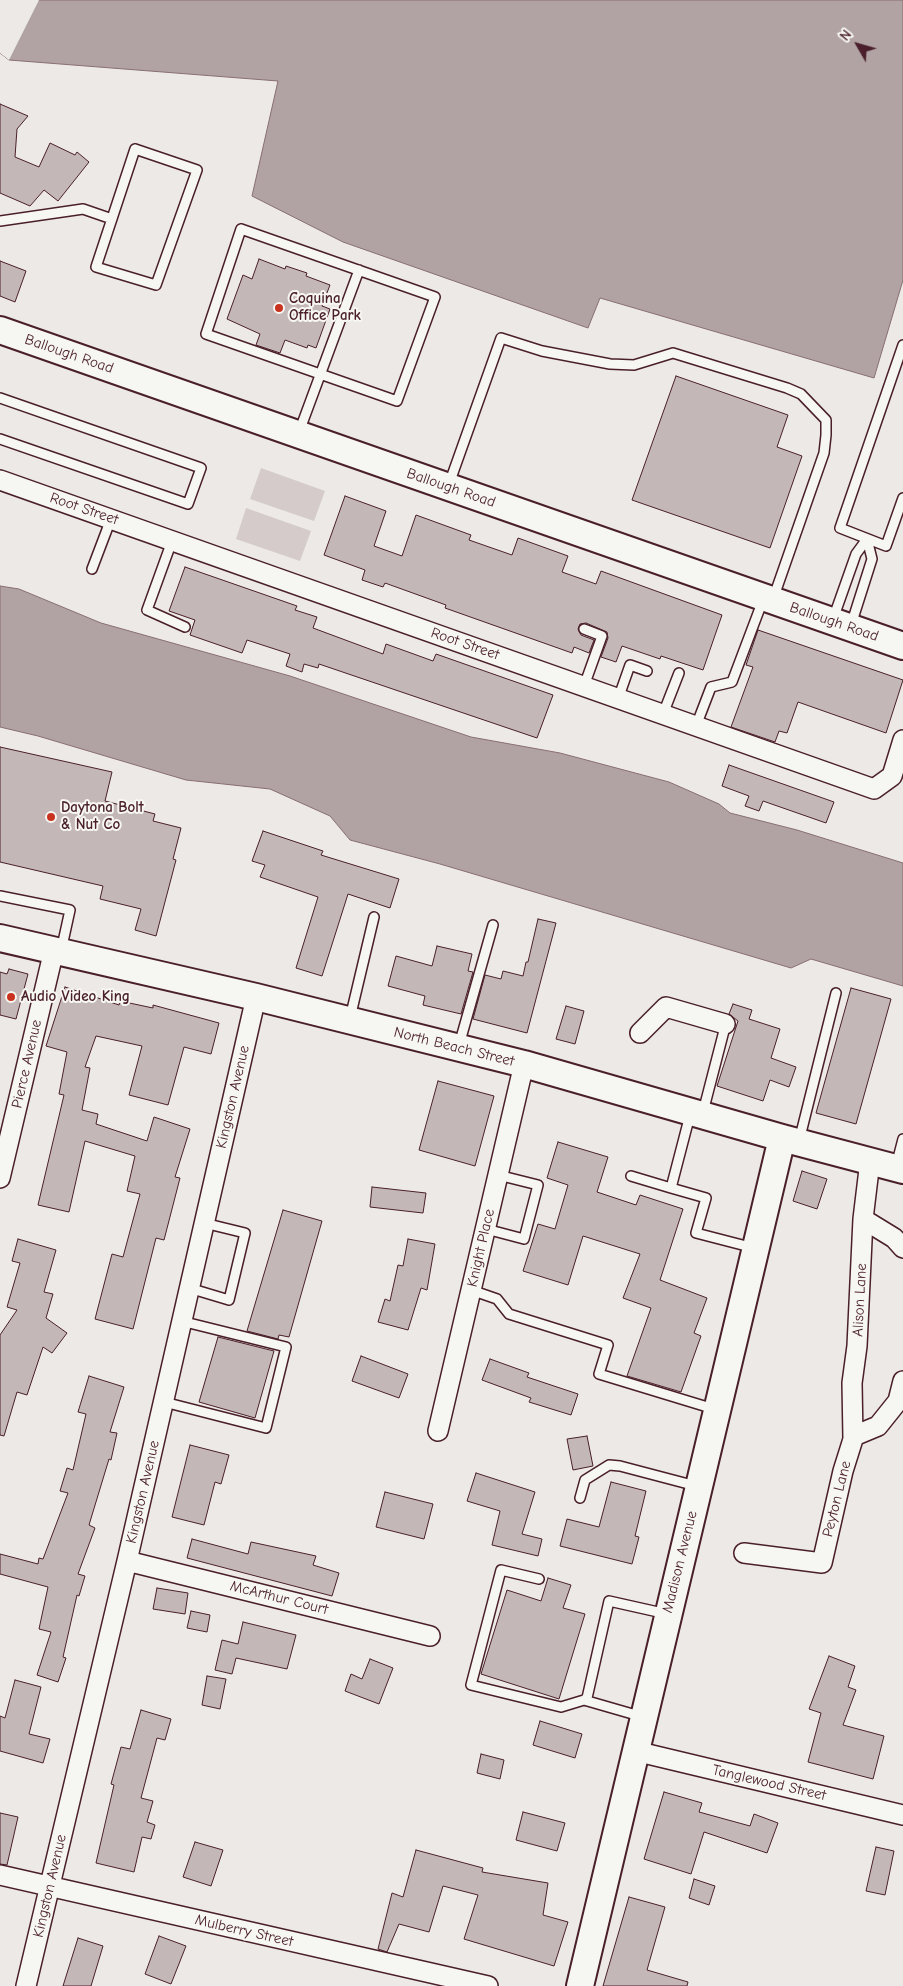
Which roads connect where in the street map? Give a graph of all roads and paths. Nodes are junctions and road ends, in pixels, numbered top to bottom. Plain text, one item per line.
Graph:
1 (112, 219) junction
2 (0, 221) edge
3 (359, 270) junction
4 (0, 330) edge
5 (903, 346) edge
6 (321, 374) junction
7 (0, 398) edge
8 (298, 435) junction
9 (0, 439) edge
10 (0, 480) edge
11 (448, 487) junction
12 (903, 498) edge
13 (111, 519) junction
14 (867, 539) junction
15 (172, 541) junction
16 (92, 569) dead end
17 (768, 599) junction
18 (841, 625) junction
19 (185, 626) dead end
20 (584, 629) dead end
21 (903, 646) edge
22 (647, 671) dead end
23 (679, 673) dead end
24 (584, 686) junction
25 (618, 699) junction
26 (663, 714) junction
27 (696, 726) junction
28 (903, 740) edge
29 (898, 778) edge
30 (0, 896) edge
31 (374, 917) dead end
32 (493, 925) dead end
33 (0, 938) edge
34 (57, 951) junction
35 (836, 993) dead end
36 (256, 997) junction
37 (350, 1020) junction
38 (726, 1022) joint
39 (640, 1033) dead end
40 (458, 1048) junction
41 (524, 1064) junction
42 (697, 1114) junction
43 (903, 1139) edge
44 (790, 1141) junction
45 (870, 1161) junction
46 (899, 1169) edge
47 (498, 1174) junction
48 (630, 1176) dead end
49 (0, 1178) edge
50 (671, 1188) junction
51 (864, 1219) junction
52 (204, 1223) junction
53 (486, 1229) junction
54 (755, 1248) junction
55 (903, 1248) edge
56 (190, 1288) junction
57 (471, 1290) junction
58 (181, 1321) junction
59 (903, 1381) edge
60 (164, 1402) junction
61 (717, 1410) junction
62 (438, 1431) dead end
63 (853, 1439) junction
64 (698, 1487) junction
65 (580, 1498) dead end
66 (744, 1553) dead end
67 (127, 1561) junction
68 (538, 1579) dead end
69 (668, 1614) junction
70 (430, 1636) dead end
71 (584, 1700) junction
72 (643, 1717) junction
73 (635, 1751) junction
74 (903, 1815) edge
75 (0, 1876) edge
76 (50, 1887) junction
77 (26, 1986) edge
78 (488, 1986) edge
79 (580, 1986) edge

1 - 1 lane
1 - 2 lane
3 - 6 lane
3 - 6 lane
3 - 6 lane
4 - 8 street, Ballough Road
5 - 14 lane
6 - 8 lane
7 - 9 lane
8 - 11 street, Ballough Road
10 - 13 street, Root Street
11 - 17 street, Ballough Road
11 - 17 lane
12 - 14 lane
13 - 15 street, Root Street
13 - 16 lane
14 - 18 lane
14 - 18 lane
15 - 19 lane
15 - 24 street, Root Street
17 - 18 street, Ballough Road
17 - 27 lane
18 - 21 street, Ballough Road
20 - 24 lane
22 - 25 lane
23 - 26 lane
24 - 25 street, Root Street
25 - 26 street, Root Street
26 - 27 street, Root Street
27 - 29 street, Root Street
28 - 29 street, Root Street
30 - 34 lane
31 - 37 lane
32 - 40 lane
33 - 34 street, North Beach Street
34 - 36 street, North Beach Street
34 - 49 street, Pierce Avenue
35 - 44 lane
36 - 37 street, North Beach Street
36 - 52 street, Kingston Avenue
37 - 40 street, North Beach Street
38 - 39 street
38 - 42 lane
40 - 41 street, North Beach Street
41 - 42 street, North Beach Street
41 - 47 street, Knight Place
42 - 44 street, North Beach Street
42 - 50 lane
43 - 46 lane
44 - 45 street, North Beach Street
44 - 54 street, Madison Avenue
45 - 46 street, North Beach Street
45 - 51 street, Alison Lane
47 - 53 street, Knight Place
47 - 53 lane
48 - 50 lane
50 - 54 lane
51 - 55 street
51 - 63 street, Alison Lane
52 - 56 street, Kingston Avenue
52 - 56 lane
53 - 57 street, Knight Place
54 - 61 street, Madison Avenue
56 - 58 street, Kingston Avenue
57 - 61 lane
57 - 62 street, Knight Place
58 - 60 street, Kingston Avenue
58 - 60 lane
59 - 63 street
60 - 67 street, Kingston Avenue
61 - 64 street, Madison Avenue
63 - 66 street, Peyton Lane
64 - 65 lane
64 - 69 street, Madison Avenue
67 - 70 street, McArthur Court
67 - 76 street, Kingston Avenue
68 - 71 lane
69 - 71 lane
69 - 72 street, Madison Avenue
71 - 72 lane
72 - 73 street, Madison Avenue
73 - 74 street, Tanglewood Street
73 - 79 street, Madison Avenue
75 - 76 street, Mulberry Street
76 - 77 street, Kingston Avenue
76 - 78 street, Mulberry Street

